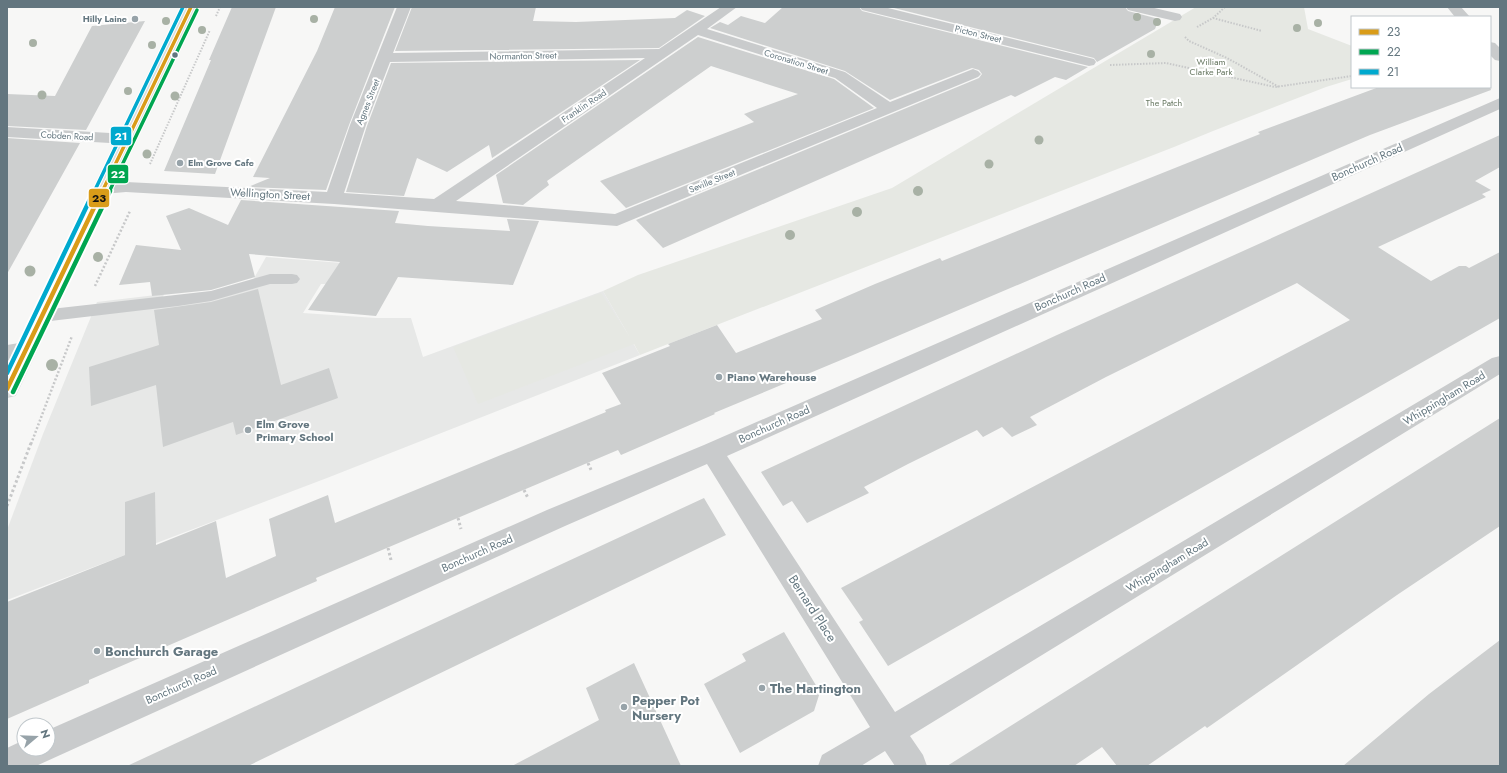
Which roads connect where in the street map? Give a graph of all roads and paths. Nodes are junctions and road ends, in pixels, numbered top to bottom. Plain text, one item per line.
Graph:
1 (191, 7) edge
2 (220, 7) edge
3 (404, 7) edge
4 (730, 7) edge
5 (867, 7) edge
6 (1133, 7) edge
7 (1225, 7) edge
8 (1454, 7) edge
9 (1462, 16) edge
10 (1175, 17) dead end
11 (1213, 18) junction
12 (214, 21) dead end
13 (1192, 27) dead end
14 (210, 28) dead end
15 (696, 30) junction
16 (1262, 31) dead end
17 (1182, 35) dead end
18 (662, 53) junction
19 (385, 58) junction
20 (1089, 62) joint
21 (973, 74) dead end
22 (1351, 76) edge
23 (1279, 87) junction
24 (1500, 104) edge
25 (888, 108) junction
26 (7, 132) edge
27 (127, 139) junction
28 (140, 188) junction
29 (103, 189) junction
30 (334, 198) junction
31 (438, 204) junction
32 (292, 279) dead end
33 (83, 311) junction
34 (42, 316) junction
35 (16, 352) edge
36 (1500, 364) edge
37 (7, 389) edge
38 (712, 452) junction
39 (588, 463) dead end
40 (594, 476) dead end
41 (524, 490) dead end
42 (530, 503) dead end
43 (7, 506) edge
44 (458, 518) dead end
45 (462, 532) dead end
46 (388, 548) dead end
47 (392, 563) dead end
48 (891, 732) junction
49 (56, 741) edge
50 (22, 757) edge
51 (7, 764) edge
52 (833, 766) edge
53 (912, 766) edge

1 - 27 street
2 - 12 path
3 - 19 street, Agnes Street
4 - 15 street, Franklin Road
5 - 20 street, Picton Street
6 - 10 street
7 - 11 path
8 - 9 street
11 - 13 path
11 - 16 path
14 - 28 path
15 - 18 street, Franklin Road
15 - 25 street, Coronation Street
17 - 23 path
18 - 19 street, Normanton Street
18 - 31 street, Franklin Road
19 - 30 street, Agnes Street
20 - 23 path
21 - 25 street, Seville Street
22 - 23 path
24 - 38 street, Bonchurch Road
25 - 31 street, Seville Street
26 - 27 street, Cobden Road
27 - 29 street
28 - 29 street, Wellington Street
28 - 30 street, Wellington Street
28 - 33 path
29 - 34 street
30 - 31 street, Wellington Street
32 - 33 lane
33 - 34 lane
33 - 43 path
34 - 35 street
35 - 37 street
36 - 48 street, Whippingham Road
38 - 48 street, Bernard Place
38 - 49 street, Bonchurch Road
39 - 40 path
41 - 42 path
44 - 45 path
46 - 47 path
48 - 52 street, Whippingham Road
48 - 53 street, Bernard Place
50 - 51 street

